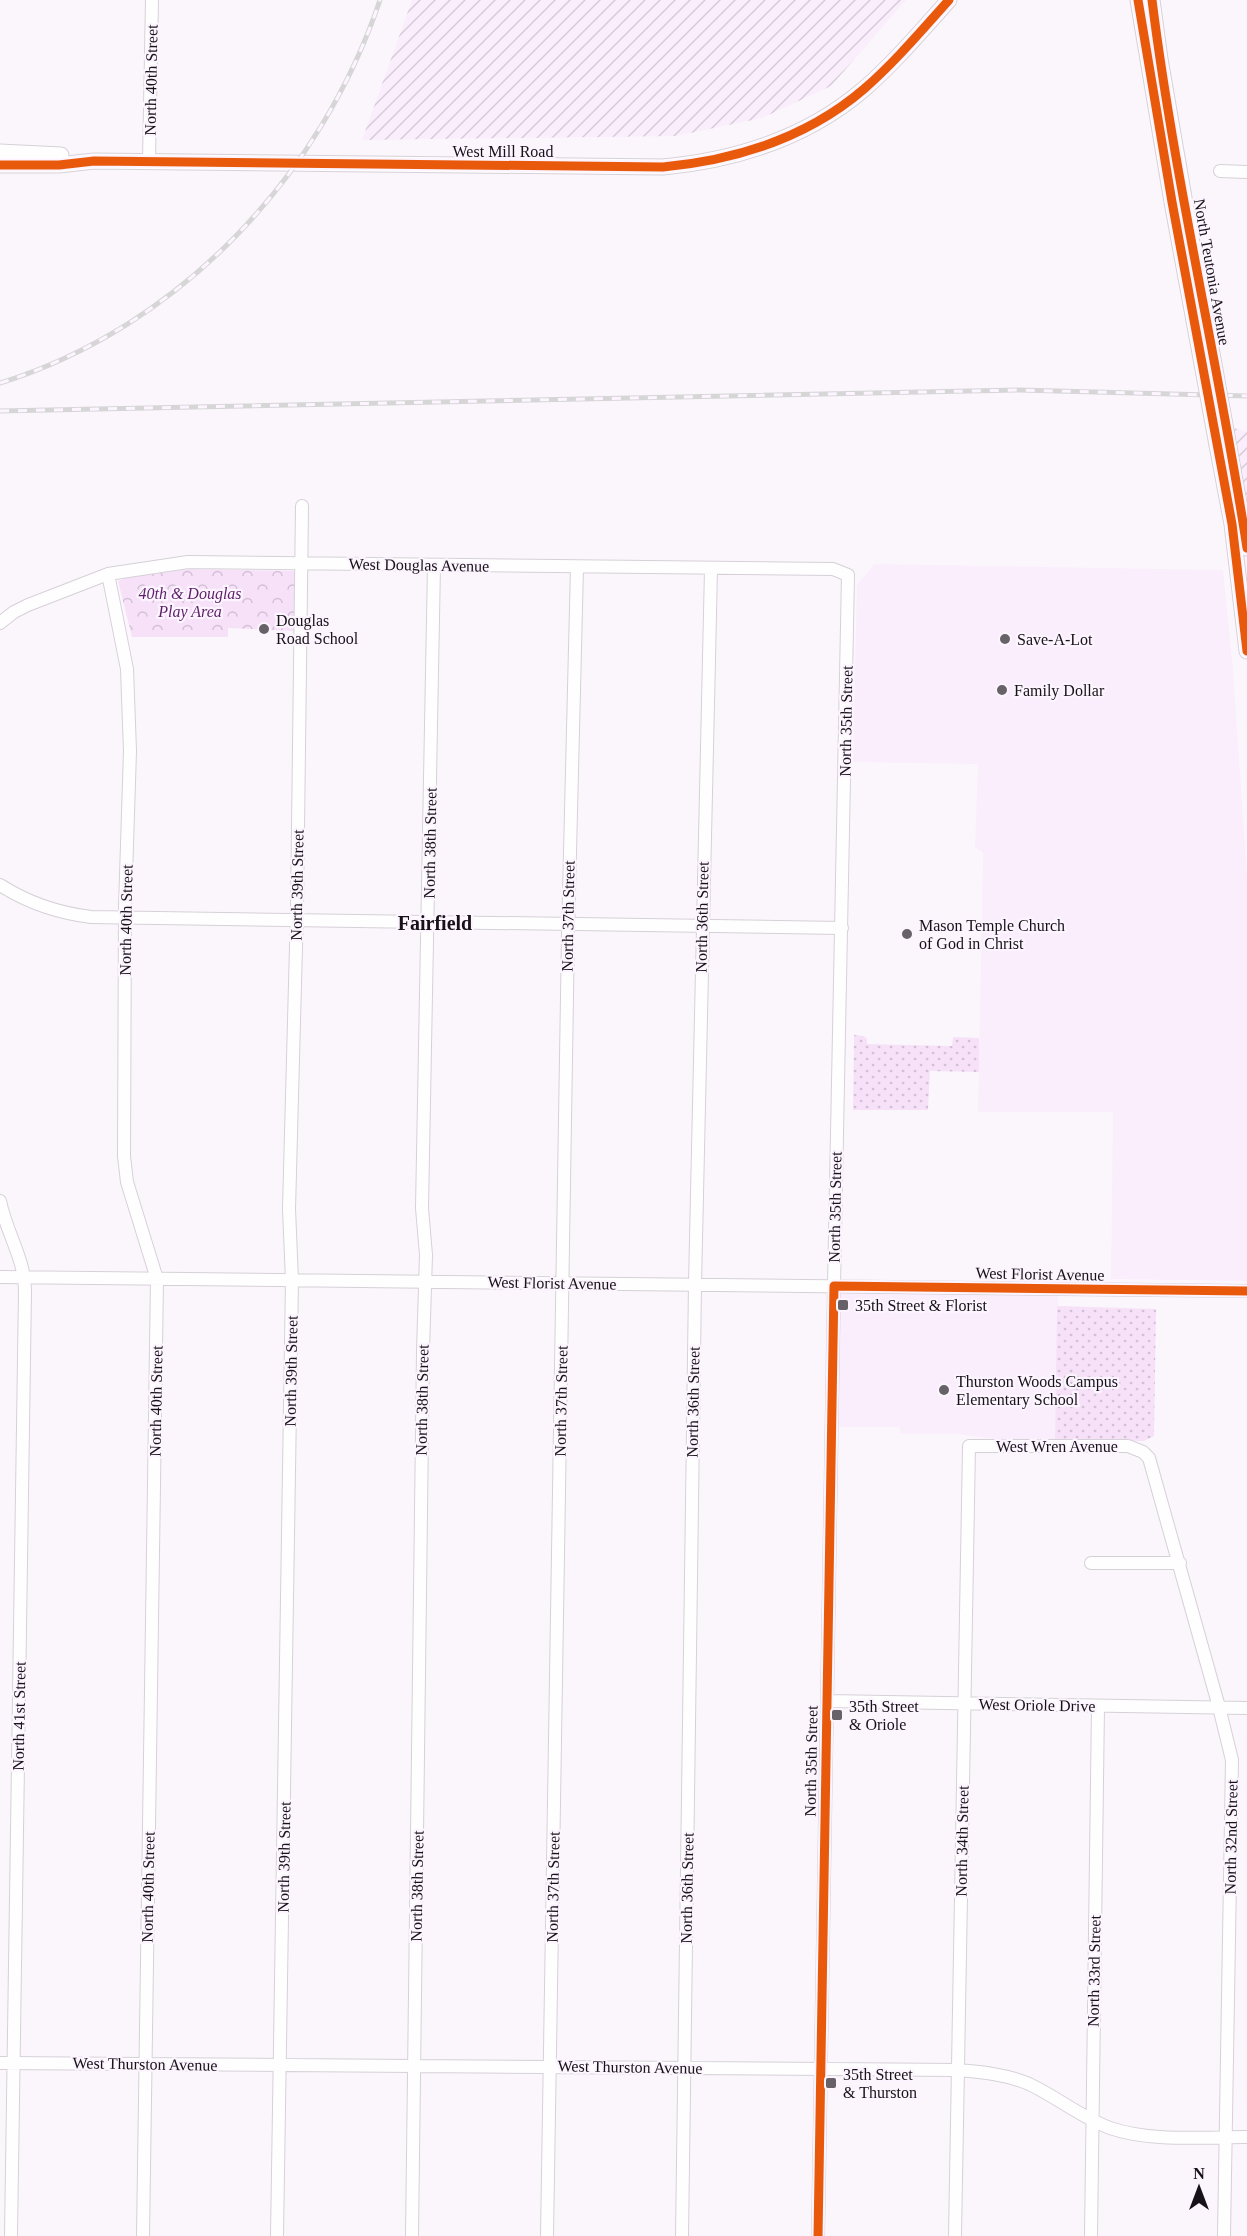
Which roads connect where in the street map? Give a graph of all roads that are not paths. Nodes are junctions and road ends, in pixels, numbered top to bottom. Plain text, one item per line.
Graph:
1 (152, 0) edge
2 (949, 0) edge
3 (1138, 0) edge
4 (1152, 0) edge
5 (0, 152) edge
6 (94, 161) junction
7 (149, 161) junction
8 (0, 165) edge
9 (1220, 171) dead end
10 (1247, 172) edge
11 (1223, 446) junction
12 (302, 506) dead end
13 (1247, 548) edge
14 (303, 563) junction
15 (434, 565) junction
16 (578, 567) junction
17 (711, 569) junction
18 (108, 574) junction
19 (848, 575) joint
20 (0, 623) edge
21 (1247, 651) edge
22 (0, 885) edge
23 (124, 918) junction
24 (297, 920) junction
25 (429, 920) junction
26 (568, 923) junction
27 (701, 924) junction
28 (842, 928) junction
29 (0, 1201) edge
30 (0, 1277) edge
31 (25, 1277) junction
32 (157, 1279) junction
33 (292, 1280) junction
34 (425, 1281) junction
35 (563, 1283) junction
36 (694, 1284) junction
37 (834, 1286) junction
38 (1247, 1291) edge
39 (969, 1446) joint
40 (1143, 1452) joint
41 (1091, 1563) dead end
42 (1180, 1563) junction
43 (826, 1701) junction
44 (965, 1704) junction
45 (1098, 1706) junction
46 (1219, 1707) junction
47 (1247, 1707) edge
48 (0, 2063) edge
49 (14, 2063) junction
50 (146, 2064) junction
51 (415, 2065) junction
52 (280, 2066) junction
53 (549, 2066) junction
54 (684, 2068) junction
55 (820, 2068) junction
56 (957, 2070) junction
57 (1091, 2120) junction
58 (1226, 2137) junction
59 (1247, 2137) edge
60 (10, 2236) edge
61 (142, 2236) edge
62 (277, 2236) edge
63 (412, 2236) edge
64 (547, 2236) edge
65 (682, 2236) edge
66 (818, 2236) edge
67 (955, 2236) edge
68 (1091, 2236) edge
69 (1224, 2236) edge

1 - 7 street, North 40th Street
2 - 7 main road, West Mill Road
3 - 11 main road, North Teutonia Avenue, bridge
4 - 11 main road, North Teutonia Avenue, bridge
5 - 6 main road, West Mill Road
6 - 7 main road, West Mill Road
6 - 8 main road, West Mill Road
9 - 10 street
11 - 13 main road, North Teutonia Avenue
11 - 21 main road, North Teutonia Avenue
12 - 14 street, North 39th Street
14 - 15 street, West Douglas Avenue
14 - 18 street, West Douglas Avenue
14 - 24 street, North 39th Street
15 - 16 street, West Douglas Avenue
15 - 25 street, North 38th Street
16 - 17 street, West Douglas Avenue
16 - 26 street, North 37th Street
17 - 19 street, West Douglas Avenue
17 - 27 street, North 36th Street
18 - 20 street, West Douglas Avenue
18 - 23 street, North 40th Street
19 - 28 street, North 35th Street
22 - 23 street
23 - 24 street
23 - 32 street, North 40th Street
24 - 25 street
24 - 33 street, North 39th Street
25 - 26 street
25 - 34 street, North 38th Street
26 - 27 street
26 - 35 street, North 37th Street
27 - 28 street
27 - 36 street, North 36th Street
28 - 37 street, North 35th Street
29 - 31 street, North 41st Street
30 - 31 street, West Florist Avenue
31 - 32 street, West Florist Avenue
31 - 49 street, North 41st Street
32 - 33 street, West Florist Avenue
32 - 50 street, North 40th Street
33 - 34 street, West Florist Avenue
33 - 52 street, North 39th Street
34 - 35 street, West Florist Avenue
34 - 51 street, North 38th Street
35 - 36 street, West Florist Avenue
35 - 53 street, North 37th Street
36 - 37 street, West Florist Avenue
36 - 54 street, North 36th Street
37 - 38 street, West Florist Avenue
37 - 43 street, North 35th Street
39 - 40 street, West Wren Avenue
39 - 44 street, North 34th Street
40 - 42 street, North 32nd Street
41 - 42 street
42 - 46 street, North 32nd Street
43 - 44 street, West Oriole Drive
43 - 55 street, North 35th Street
44 - 45 street, West Oriole Drive
44 - 56 street, North 34th Street
45 - 46 street, West Oriole Drive
45 - 57 street, North 33rd Street
46 - 47 street, West Oriole Drive
46 - 58 street, North 32nd Street
48 - 49 street, West Thurston Avenue
49 - 50 street, West Thurston Avenue
49 - 60 street, North 41st Street
50 - 52 street, West Thurston Avenue
50 - 61 street, North 40th Street
51 - 52 street, West Thurston Avenue
51 - 53 street, West Thurston Avenue
51 - 63 street, North 38th Street
52 - 62 street, North 39th Street
53 - 54 street, West Thurston Avenue
53 - 64 street, North 37th Street
54 - 55 street, West Thurston Avenue
54 - 65 street, North 36th Street
55 - 56 street, West Thurston Avenue
55 - 66 street, North 35th Street
56 - 57 street, West Thurston Avenue
56 - 67 street, North 34th Street
57 - 58 street, West Thurston Avenue
57 - 68 street, North 33rd Street
58 - 59 street, West Thurston Avenue
58 - 69 street, North 32nd Street

